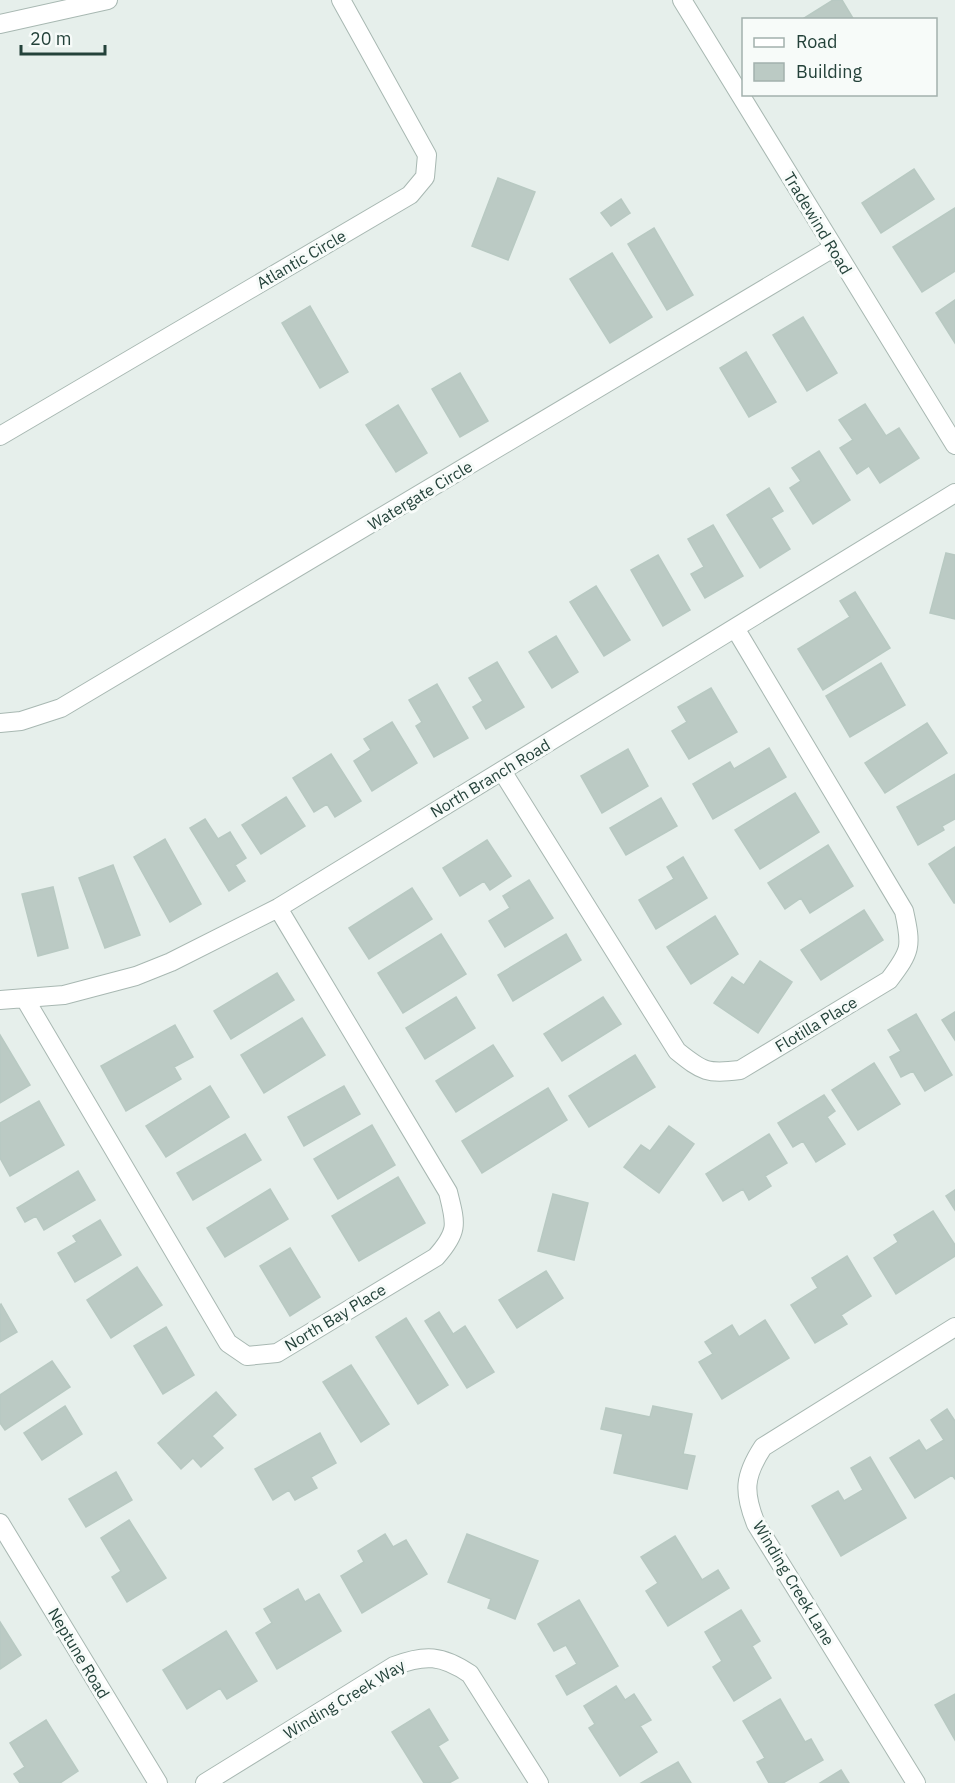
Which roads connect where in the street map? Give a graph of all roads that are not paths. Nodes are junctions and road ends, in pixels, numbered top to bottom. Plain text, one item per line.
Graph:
1 (108, 0) edge
2 (341, 0) edge
3 (682, 0) edge
4 (0, 24) edge
5 (833, 248) junction
6 (0, 436) edge
7 (955, 445) edge
8 (955, 493) edge
9 (735, 628) junction
10 (0, 723) edge
11 (502, 771) junction
12 (278, 908) junction
13 (25, 999) junction
14 (0, 1000) edge
15 (955, 1327) edge
16 (1, 1528) edge
17 (158, 1783) edge
18 (205, 1783) edge
19 (539, 1783) edge
20 (916, 1783) edge

1 - 4 street
2 - 6 street, Atlantic Circle
3 - 5 street, Tradewind Road
5 - 7 street, Tradewind Road
5 - 10 street, Watergate Circle
8 - 9 street, North Branch Road
9 - 11 street, North Branch Road
9 - 11 street, Flotilla Place
11 - 12 street, North Branch Road
12 - 13 street, North Branch Road
12 - 13 street, North Bay Place
13 - 14 street, North Branch Road
15 - 20 street, Winding Creek Lane
16 - 17 street, Neptune Road
18 - 19 street, Winding Creek Way

